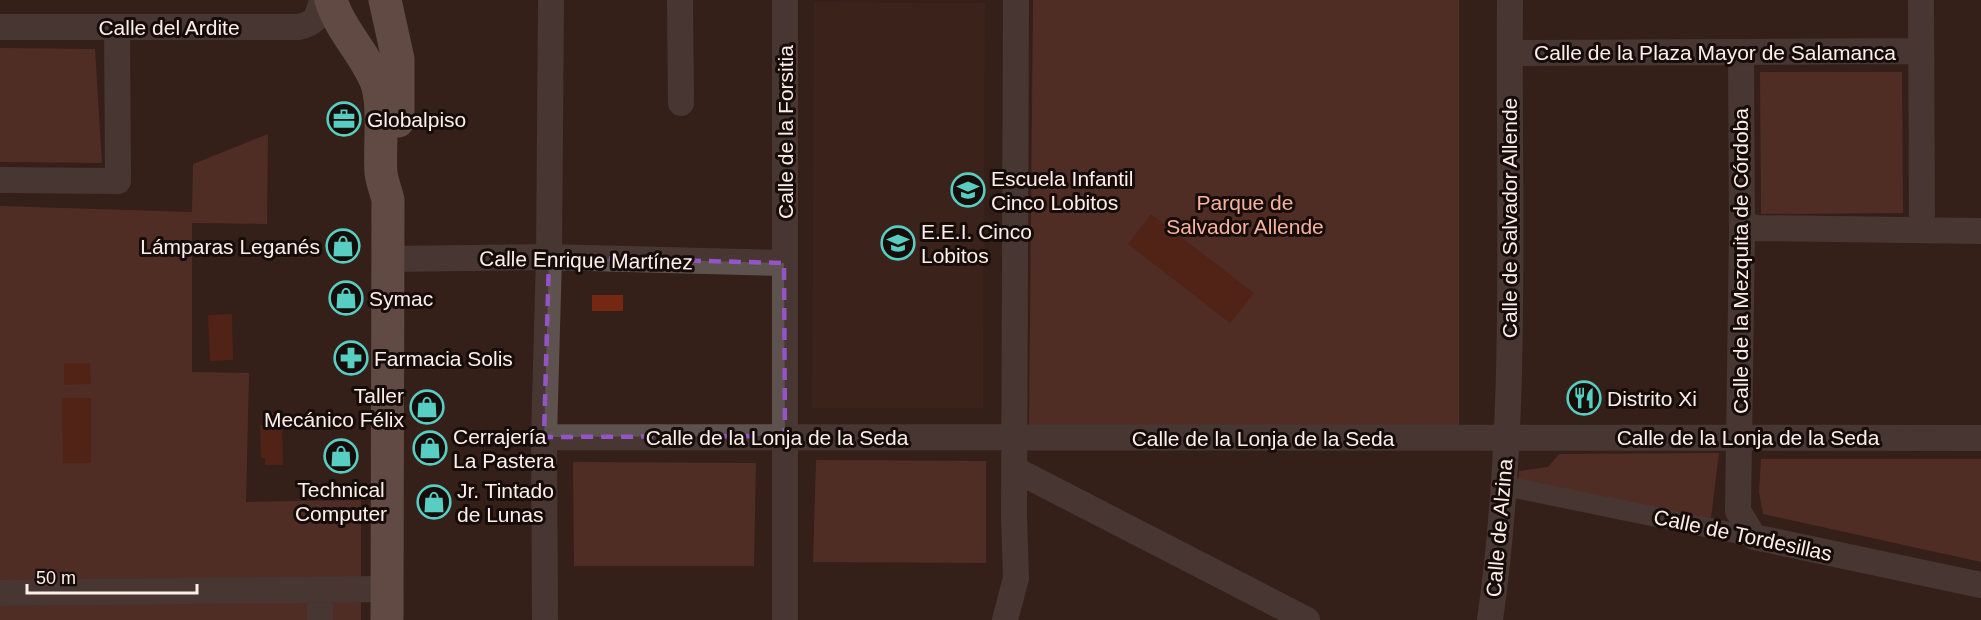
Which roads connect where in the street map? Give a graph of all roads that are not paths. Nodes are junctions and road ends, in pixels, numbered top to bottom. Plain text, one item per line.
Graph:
1 (322, 0) edge
2 (331, 0) edge
3 (385, 0) edge
4 (551, 0) edge
5 (680, 0) edge
6 (785, 0) edge
7 (1016, 0) edge
8 (1510, 0) edge
9 (1921, 0) edge
10 (0, 27) edge
11 (117, 27) junction
12 (1921, 51) junction
13 (1741, 52) junction
14 (1510, 53) junction
15 (681, 103) dead end
16 (0, 180) edge
17 (388, 200) junction
18 (1742, 221) junction
19 (1922, 230) junction
20 (1981, 231) edge
21 (549, 257) junction
22 (388, 259) junction
23 (784, 263) junction
24 (785, 436) junction
25 (1508, 436) junction
26 (544, 437) junction
27 (1739, 437) junction
28 (1015, 438) junction
29 (1981, 438) edge
30 (1016, 470) junction
31 (1505, 486) junction
32 (1754, 537) junction
33 (1981, 585) edge
34 (320, 591) junction
35 (0, 593) edge
36 (387, 605) edge
37 (320, 620) edge
38 (545, 620) edge
39 (785, 620) edge
40 (1005, 620) edge
41 (1307, 620) edge
42 (1490, 620) edge

1 - 11 street, Calle del Ardite
2 - 17 main road
3 - 17 main road
4 - 21 street
5 - 15 street
6 - 23 street, Calle de la Forsitia
7 - 28 street
8 - 14 street, Calle de Salvador Allende
9 - 12 street
10 - 11 street, Calle del Ardite
11 - 16 street
12 - 13 street, Calle de la Plaza Mayor de Salamanca
12 - 19 street
13 - 14 street, Calle de la Plaza Mayor de Salamanca
13 - 18 street, Calle de la Mezquita de Córdoba
14 - 25 street, Calle de Salvador Allende
17 - 22 main road
18 - 19 street
18 - 27 street, Calle de la Mezquita de Córdoba
19 - 20 street
21 - 22 street, Calle Enrique Martínez
21 - 23 street, Calle Enrique Martínez
21 - 26 street
22 - 36 main road
23 - 24 street, Calle de la Forsitia
24 - 26 street, Calle de la Lonja de la Seda
24 - 28 street, Calle de la Lonja de la Seda
24 - 39 street, Calle de la Forsitia
25 - 27 street, Calle de la Lonja de la Seda
25 - 28 street, Calle de la Lonja de la Seda
25 - 31 street, Calle de Alzina
26 - 38 street
27 - 29 street, Calle de la Lonja de la Seda
27 - 32 street, Calle de la Mezquita de Córdoba
28 - 30 street
30 - 40 street
30 - 41 street
31 - 32 street, Calle de Tordesillas
31 - 42 street, Calle de Alzina
32 - 33 street, Calle de Tordesillas
34 - 35 street
34 - 36 street
34 - 37 street

